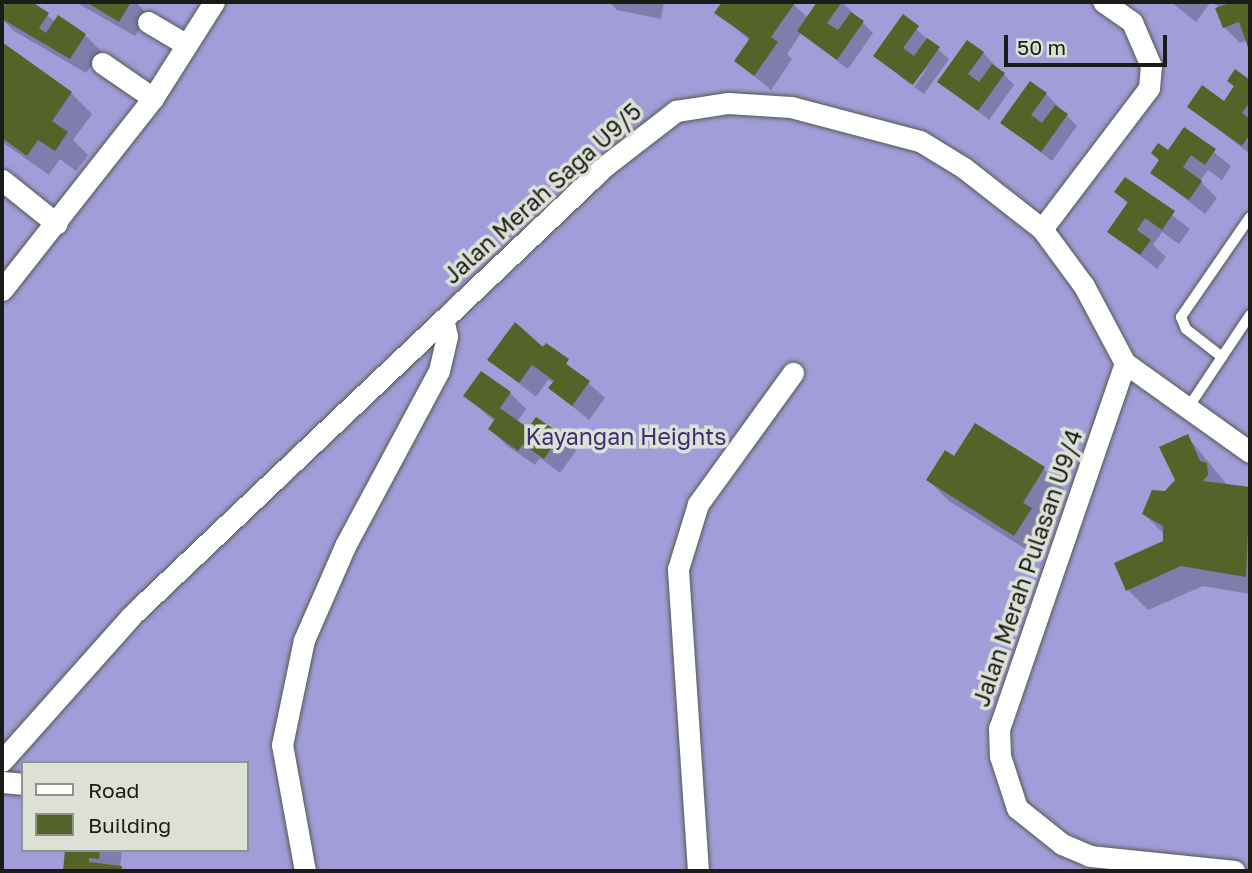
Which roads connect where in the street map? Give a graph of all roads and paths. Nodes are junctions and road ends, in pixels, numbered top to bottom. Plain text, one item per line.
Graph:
1 (215, 2) edge
2 (1103, 2) edge
3 (148, 22) dead end
4 (187, 46) junction
5 (102, 63) dead end
6 (153, 98) junction
7 (2, 180) edge
8 (1250, 217) edge
9 (57, 224) junction
10 (1042, 229) junction
11 (2, 290) edge
12 (1250, 315) edge
13 (443, 319) junction
14 (1222, 357) junction
15 (1125, 363) junction
16 (793, 373) dead end
17 (1188, 408) junction
18 (1250, 452) edge
19 (2, 761) edge
20 (2, 782) edge
21 (21, 784) edge
22 (305, 871) edge
23 (698, 871) edge
24 (1234, 871) edge

1 - 4 street
2 - 10 street
3 - 4 street
4 - 6 street
5 - 6 street
6 - 9 street
7 - 9 street
8 - 14 lane
9 - 11 street
10 - 13 street, Jalan Merah Saga U9/5
10 - 15 street, Jalan Merah Saga U9/5
12 - 14 lane
13 - 19 street, Jalan Merah Saga U9/5
13 - 22 street
14 - 17 lane
15 - 17 street, Jalan Merah Saga U9/5
15 - 24 street, Jalan Merah Pulasan U9/4
16 - 23 street
17 - 18 street, Jalan Merah Saga U9/5
20 - 21 street

